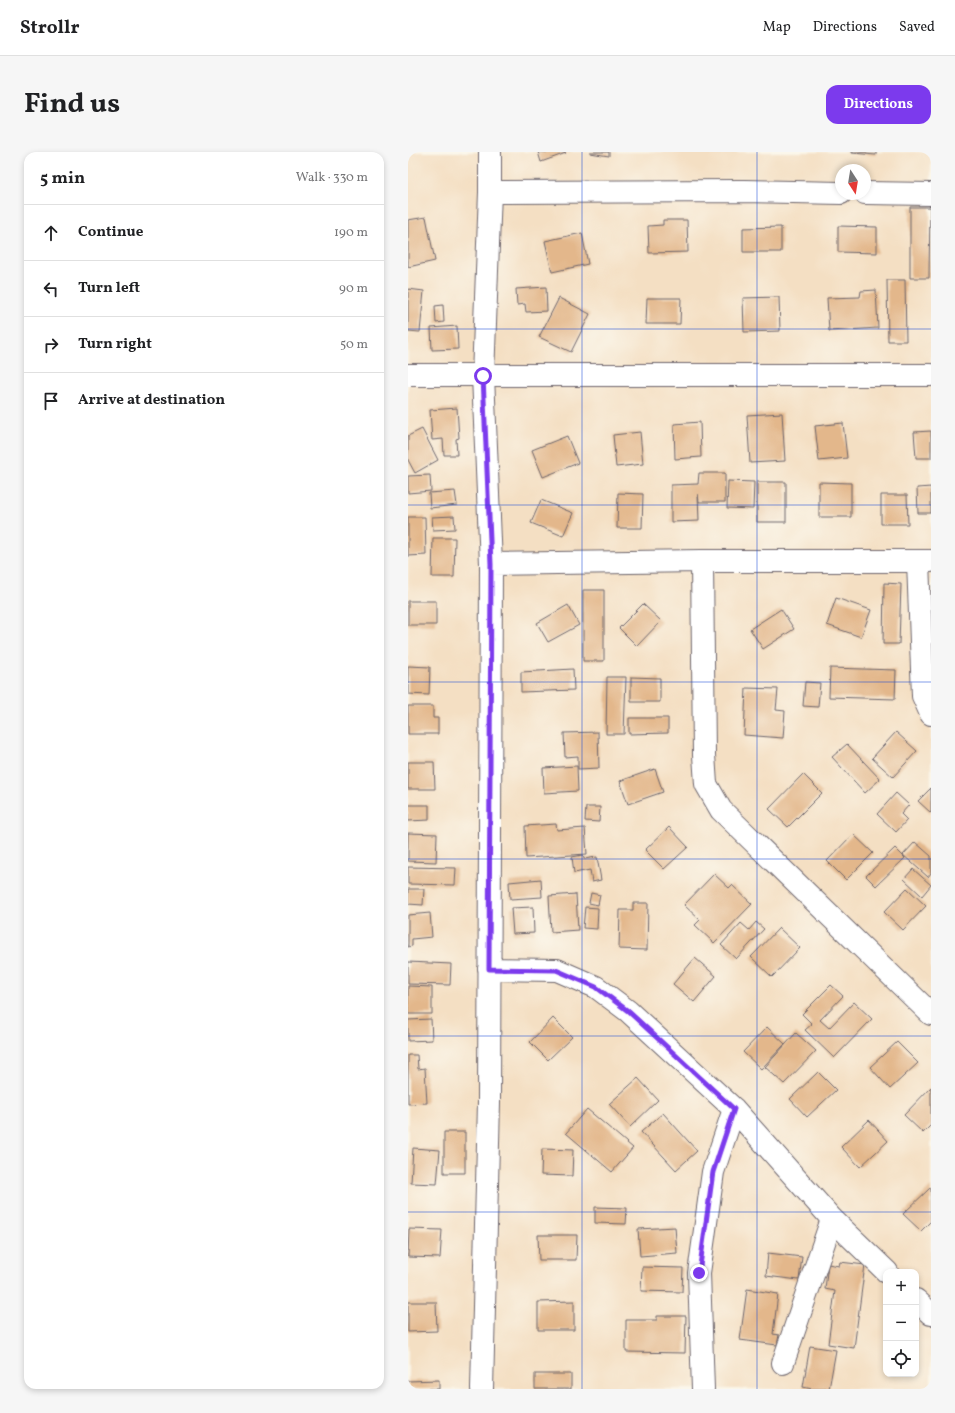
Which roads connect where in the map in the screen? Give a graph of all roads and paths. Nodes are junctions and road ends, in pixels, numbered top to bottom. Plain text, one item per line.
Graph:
1 (490, 152) edge
2 (490, 192) junction
3 (835, 193) edge
4 (871, 193) edge
5 (931, 194) edge
6 (408, 375) edge
7 (931, 375) edge
8 (483, 376) junction
9 (702, 561) junction
10 (924, 561) edge
11 (491, 564) junction
12 (931, 714) edge
13 (489, 969) junction
14 (931, 1014) edge
15 (734, 1109) junction
16 (832, 1219) junction
17 (884, 1269) edge
18 (919, 1303) edge
19 (931, 1314) edge
20 (783, 1362) dead end
21 (482, 1389) edge
22 (703, 1389) edge

1 - 2 street
2 - 3 street
2 - 8 street
4 - 5 street
6 - 8 street
7 - 8 street
8 - 11 street
9 - 10 street
9 - 11 street
9 - 14 street
10 - 12 street
11 - 13 street
13 - 15 street
13 - 21 street
15 - 16 street
15 - 22 street
16 - 17 street
16 - 20 street
18 - 19 street

